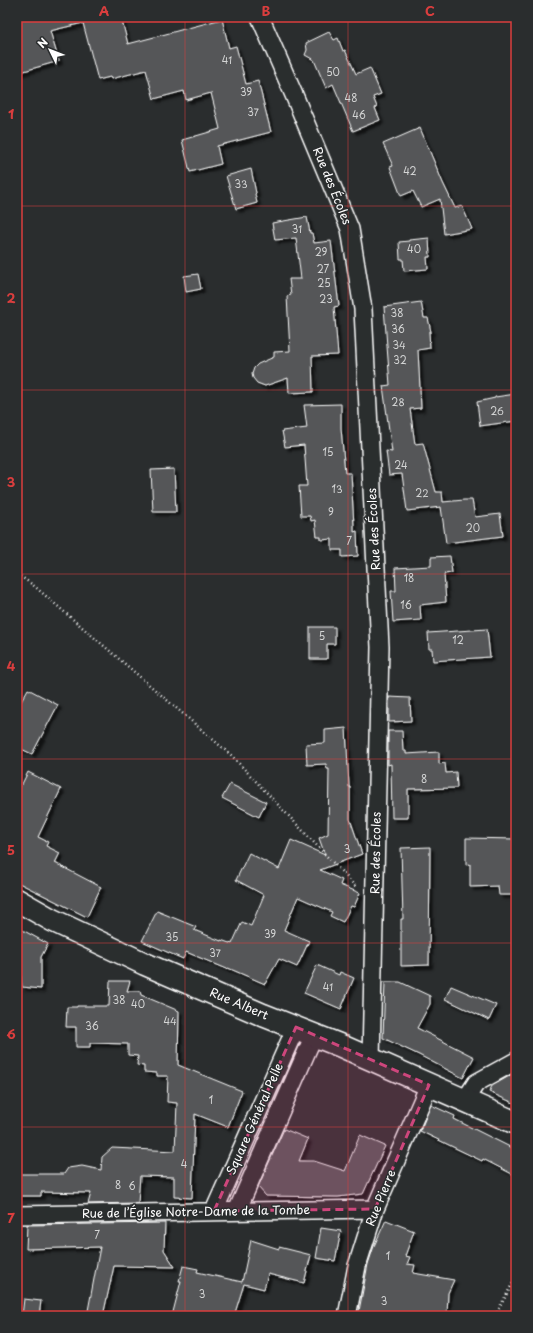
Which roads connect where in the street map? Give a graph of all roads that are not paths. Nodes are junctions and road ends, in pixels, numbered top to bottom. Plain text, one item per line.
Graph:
1 (260, 17) edge
2 (17, 900) edge
3 (305, 1031) junction
4 (371, 1060) junction
5 (516, 1061) edge
6 (273, 1080) junction
7 (429, 1085) junction
8 (291, 1088) junction
9 (465, 1100) junction
10 (516, 1123) edge
11 (249, 1134) junction
12 (268, 1142) junction
13 (375, 1209) junction
14 (214, 1211) junction
15 (237, 1211) junction
16 (17, 1216) edge
17 (347, 1316) edge

1 - 4 street, Rue des Écoles
2 - 3 street, Rue Albert
3 - 4 street, Rue Albert
3 - 6 street, Square Général Pelle
3 - 8 street, Square Général Pelle
4 - 7 street, Rue Albert
5 - 9 street
6 - 8 street
6 - 11 street, Square Général Pelle
7 - 9 street, Rue Albert
7 - 13 street, Rue Pierre
8 - 12 street, Square Général Pelle
9 - 10 street, Rue Albert
11 - 12 street
11 - 14 street, Square Général Pelle
12 - 15 street, Square Général Pelle
13 - 15 street, Rue de l’Église Notre-Dame de la Tombe
13 - 17 street, Rue Pierre
14 - 15 street, Rue de l’Église Notre-Dame de la Tombe
14 - 16 street, Rue de l’Église Notre-Dame de la Tombe

